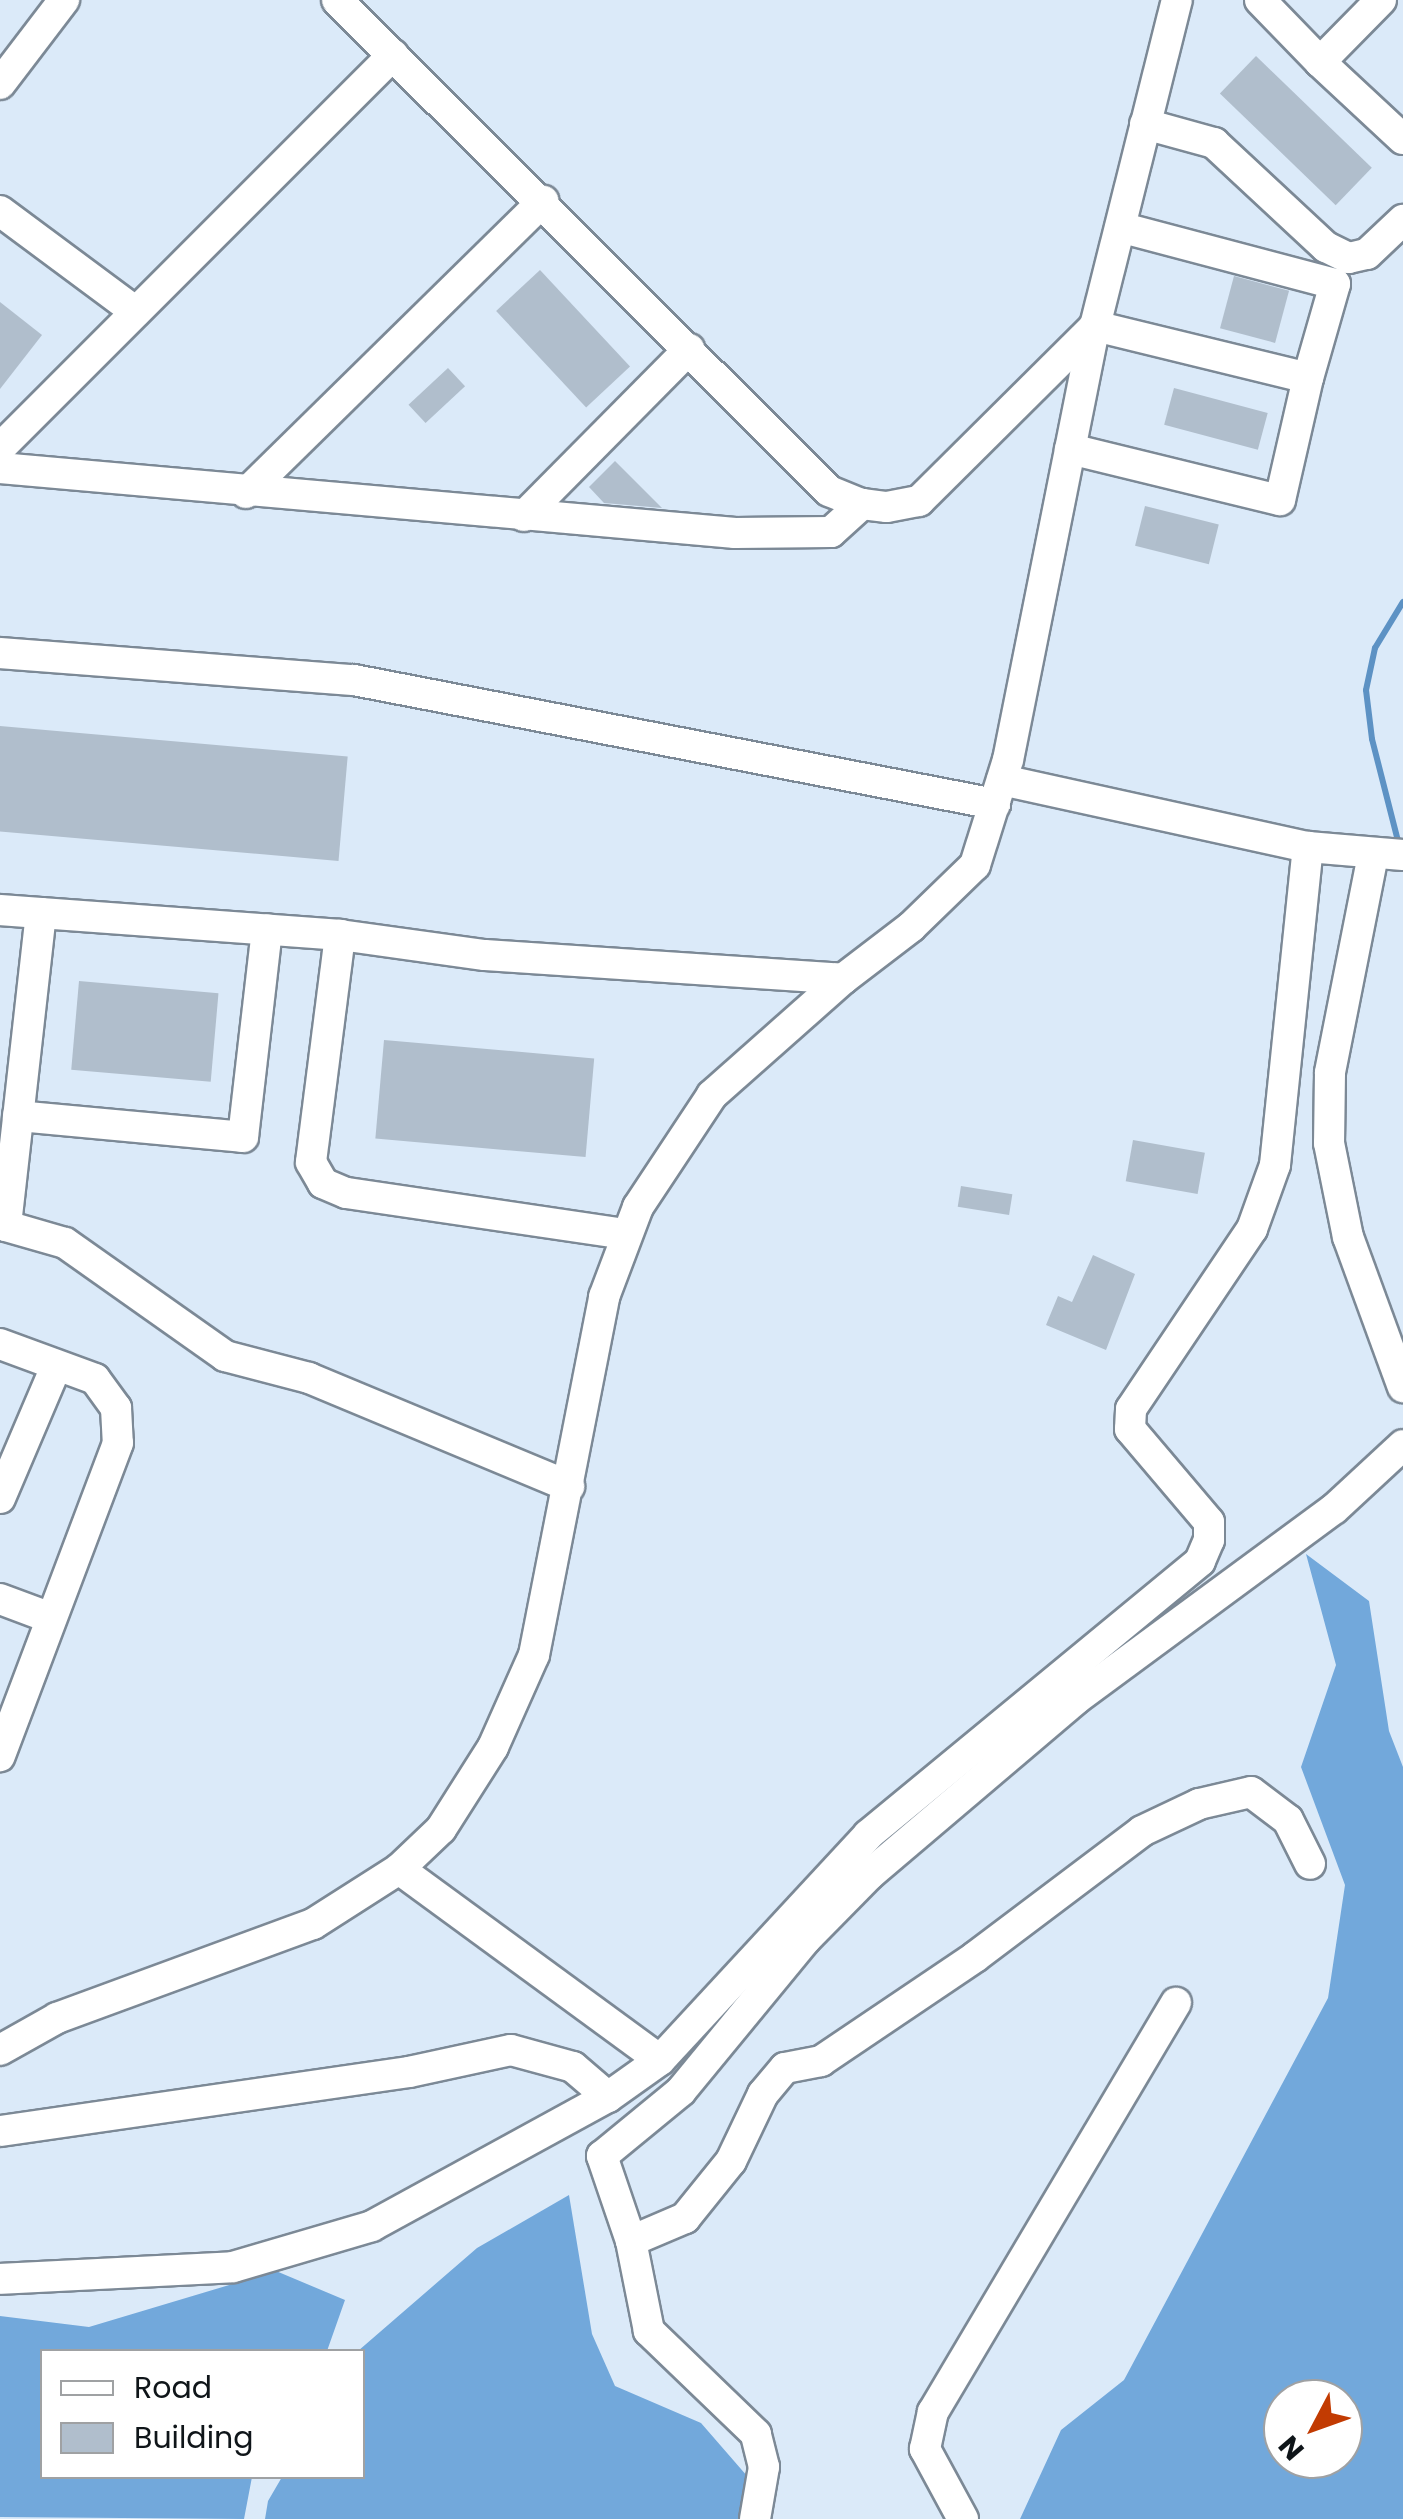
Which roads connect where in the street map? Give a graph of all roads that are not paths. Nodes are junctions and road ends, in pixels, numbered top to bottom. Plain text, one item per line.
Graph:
1 (64, 0) edge
2 (337, 0) edge
3 (1176, 0) edge
4 (1260, 0) edge
5 (1381, 0) edge
6 (393, 55) junction
7 (1320, 62) junction
8 (0, 84) edge
9 (1145, 124) junction
10 (1403, 139) edge
11 (543, 202) junction
12 (0, 211) edge
13 (1403, 220) edge
14 (1120, 227) junction
15 (136, 312) junction
16 (1095, 326) junction
17 (689, 349) junction
18 (1308, 378) junction
19 (0, 448) edge
20 (1070, 450) junction
21 (0, 468) edge
22 (246, 493) junction
23 (862, 504) junction
24 (524, 516) junction
25 (0, 653) edge
26 (998, 792) junction
27 (1308, 847) junction
28 (1388, 855) edge
29 (0, 910) edge
30 (41, 913) junction
31 (267, 930) junction
32 (340, 935) junction
33 (842, 979) junction
34 (18, 1116) junction
35 (625, 1234) junction
36 (0, 1344) edge
37 (56, 1367) junction
38 (1403, 1386) edge
39 (1403, 1445) edge
40 (569, 1486) junction
41 (0, 1498) edge
42 (0, 1599) edge
43 (52, 1618) junction
44 (0, 1756) edge
45 (1310, 1864) dead end
46 (399, 1869) junction
47 (1176, 2003) dead end
48 (0, 2050) edge
49 (660, 2060) junction
50 (608, 2097) junction
51 (0, 2131) edge
52 (631, 2241) junction
53 (0, 2279) edge
54 (754, 2519) edge
55 (963, 2519) edge

1 - 8 street
2 - 6 street
3 - 9 street
4 - 7 street
5 - 7 street
6 - 11 street
6 - 15 street
7 - 10 street
9 - 13 street
9 - 14 street
11 - 17 street
11 - 22 street
12 - 15 street
14 - 16 street
14 - 18 street
15 - 19 street
16 - 18 street
16 - 20 street
16 - 23 street
17 - 23 street
17 - 24 street
18 - 20 street
20 - 26 street
21 - 22 street
22 - 24 street
23 - 24 street
25 - 26 street
26 - 27 street
26 - 33 street
27 - 28 street
27 - 49 street
28 - 38 street
29 - 30 street
30 - 31 street
30 - 34 street
31 - 32 street
31 - 34 street
32 - 33 street
32 - 35 street
33 - 35 street
34 - 40 street
35 - 40 street
36 - 37 street
37 - 41 street
37 - 43 street
39 - 52 street
40 - 46 street
42 - 43 street
43 - 44 street
45 - 52 street
46 - 48 street
46 - 49 street
47 - 55 street
49 - 50 street
50 - 51 street
50 - 53 street
52 - 54 street

